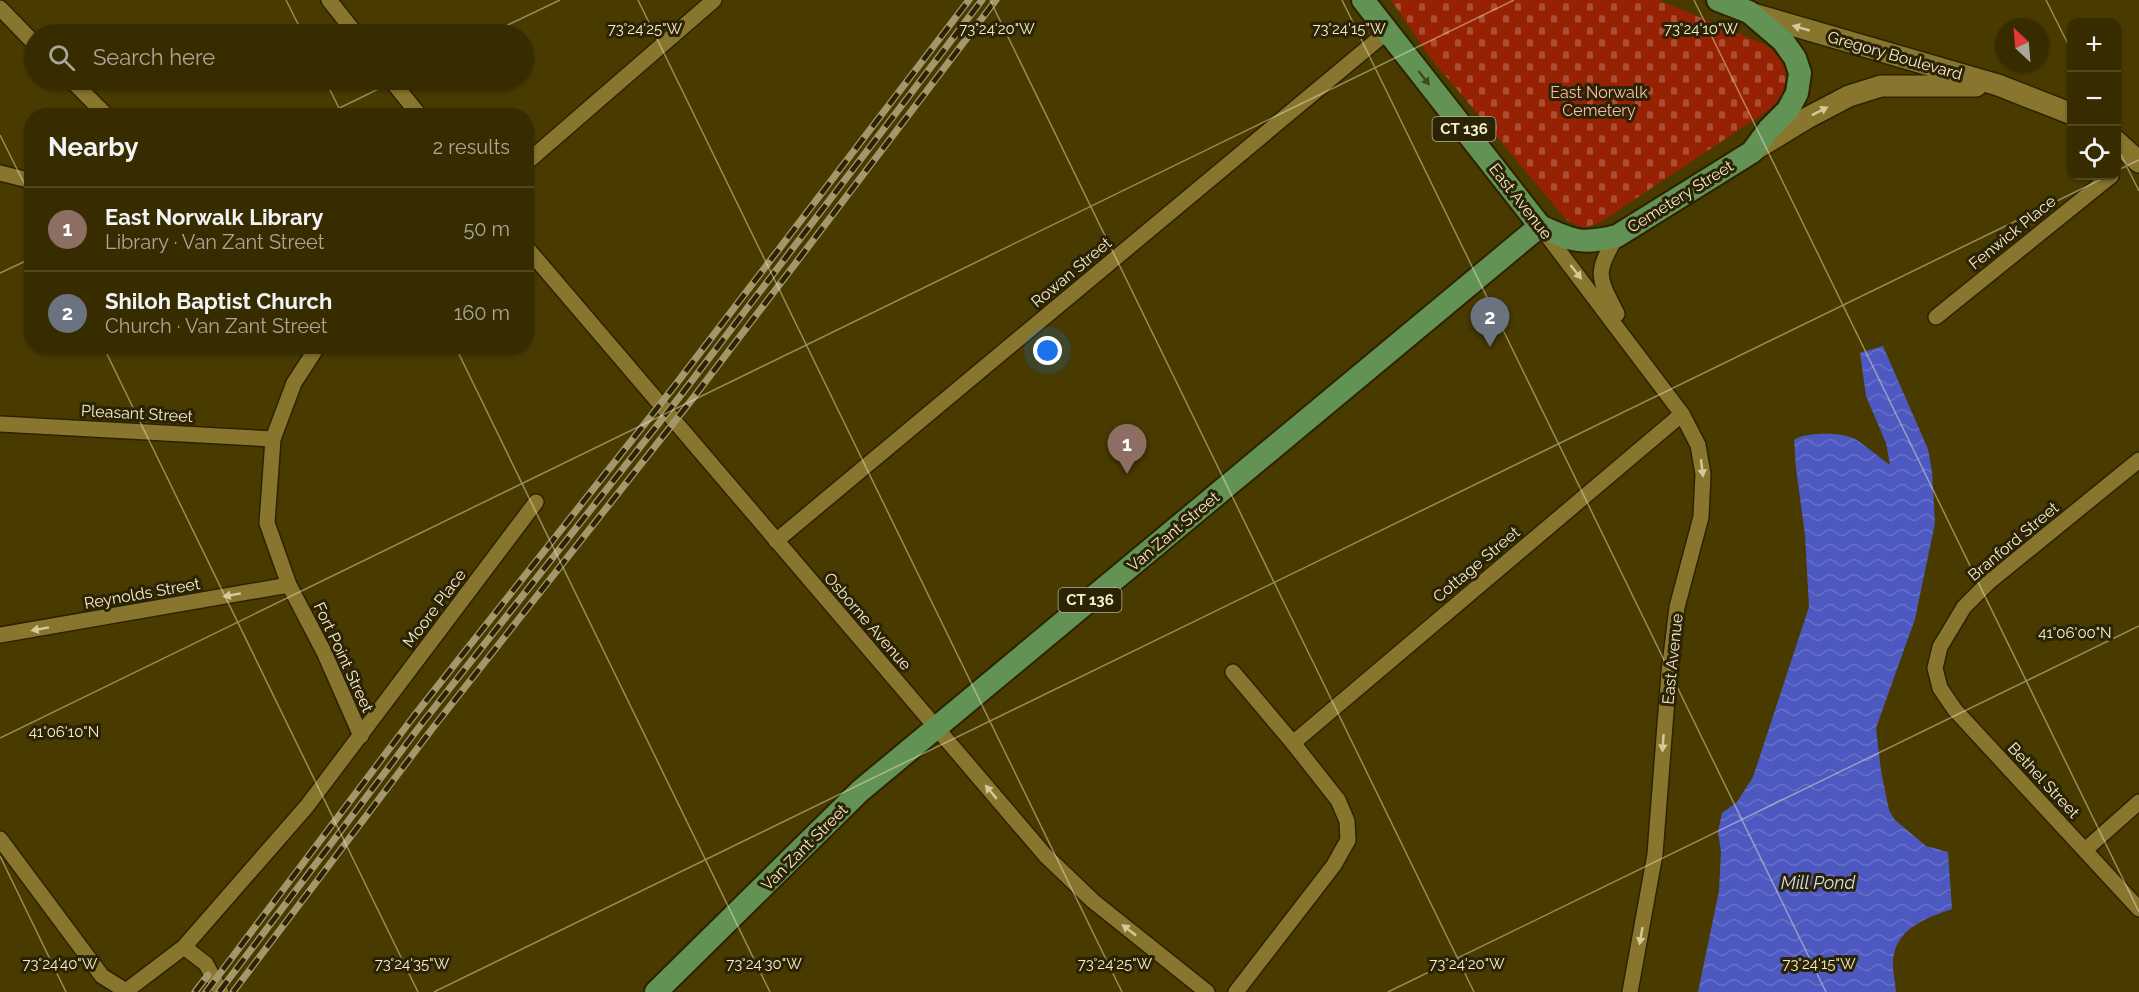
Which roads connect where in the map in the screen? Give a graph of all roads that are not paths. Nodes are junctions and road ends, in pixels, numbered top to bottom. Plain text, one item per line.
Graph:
1 (329, 0) edge
2 (1363, 0) edge
3 (1376, 0) edge
4 (1718, 0) edge
5 (710, 1) edge
6 (0, 9) edge
7 (1749, 12) junction
8 (348, 24) edge
9 (1388, 31) junction
10 (24, 33) edge
11 (1998, 86) junction
12 (81, 90) edge
13 (399, 90) edge
14 (99, 108) edge
15 (414, 108) edge
16 (2067, 112) edge
17 (2121, 145) edge
18 (1752, 152) junction
19 (534, 156) edge
20 (2138, 159) edge
21 (2121, 168) edge
22 (0, 174) edge
23 (24, 179) edge
24 (2106, 180) edge
25 (1540, 226) junction
26 (1617, 236) junction
27 (534, 256) edge
28 (1936, 317) dead end
29 (1633, 346) junction
30 (313, 354) edge
31 (1682, 414) junction
32 (0, 424) edge
33 (273, 439) junction
34 (2139, 460) edge
35 (536, 502) dead end
36 (776, 541) junction
37 (290, 585) junction
38 (0, 635) edge
39 (1935, 669) joint
40 (1233, 672) dead end
41 (936, 728) junction
42 (361, 736) junction
43 (1293, 742) junction
44 (2139, 802) edge
45 (0, 839) edge
46 (2085, 850) junction
47 (2139, 909) edge
48 (184, 947) junction
49 (661, 991) edge
50 (221, 992) edge
51 (1208, 992) edge
52 (1236, 992) edge
53 (1630, 992) edge

1 - 8 street
2 - 9 main road, East Avenue / CT 136
3 - 9 main road
4 - 7 main road, Gregory Boulevard / CT 136
5 - 19 street
6 - 10 street
11 -> 7 street, Gregory Boulevard
7 - 18 main road, Cemetery Street / CT 136
9 -> 25 main road, East Avenue / CT 136
9 - 36 street, Rowan Street
11 - 16 street, Gregory Boulevard
18 -> 11 street, Cemetery Street
12 - 14 street
13 - 15 street
17 - 20 street
18 - 26 main road, Cemetery Street / CT 136
20 - 21 street
22 - 23 street
24 - 28 street, Fenwick Place
25 - 26 main road, Cemetery Street / CT 136
25 -> 29 street, East Avenue
25 - 41 main road, Van Zant Street / CT 136
26 - 29 street, East Avenue
27 - 36 street, Osborne Avenue
29 - 31 street, East Avenue
30 - 33 street, Fort Point Street
31 - 43 street, Cottage Street
31 -> 53 street, East Avenue
32 - 33 street, Pleasant Street
33 - 37 street, Fort Point Street
34 - 39 street, Branford Street
35 - 42 street, Moore Place
36 - 41 street, Osborne Avenue
37 -> 38 street, Reynolds Street
37 - 42 street, Fort Point Street
39 - 46 street, Bethel Street
40 - 43 street
41 - 49 main road, Van Zant Street / CT 136
51 -> 41 street, Osborne Avenue
42 - 48 street, Fort Point Street
43 - 52 street
44 - 46 street
45 - 48 street, Fort Point Street
46 - 47 street, Bethel Street
48 - 50 street

